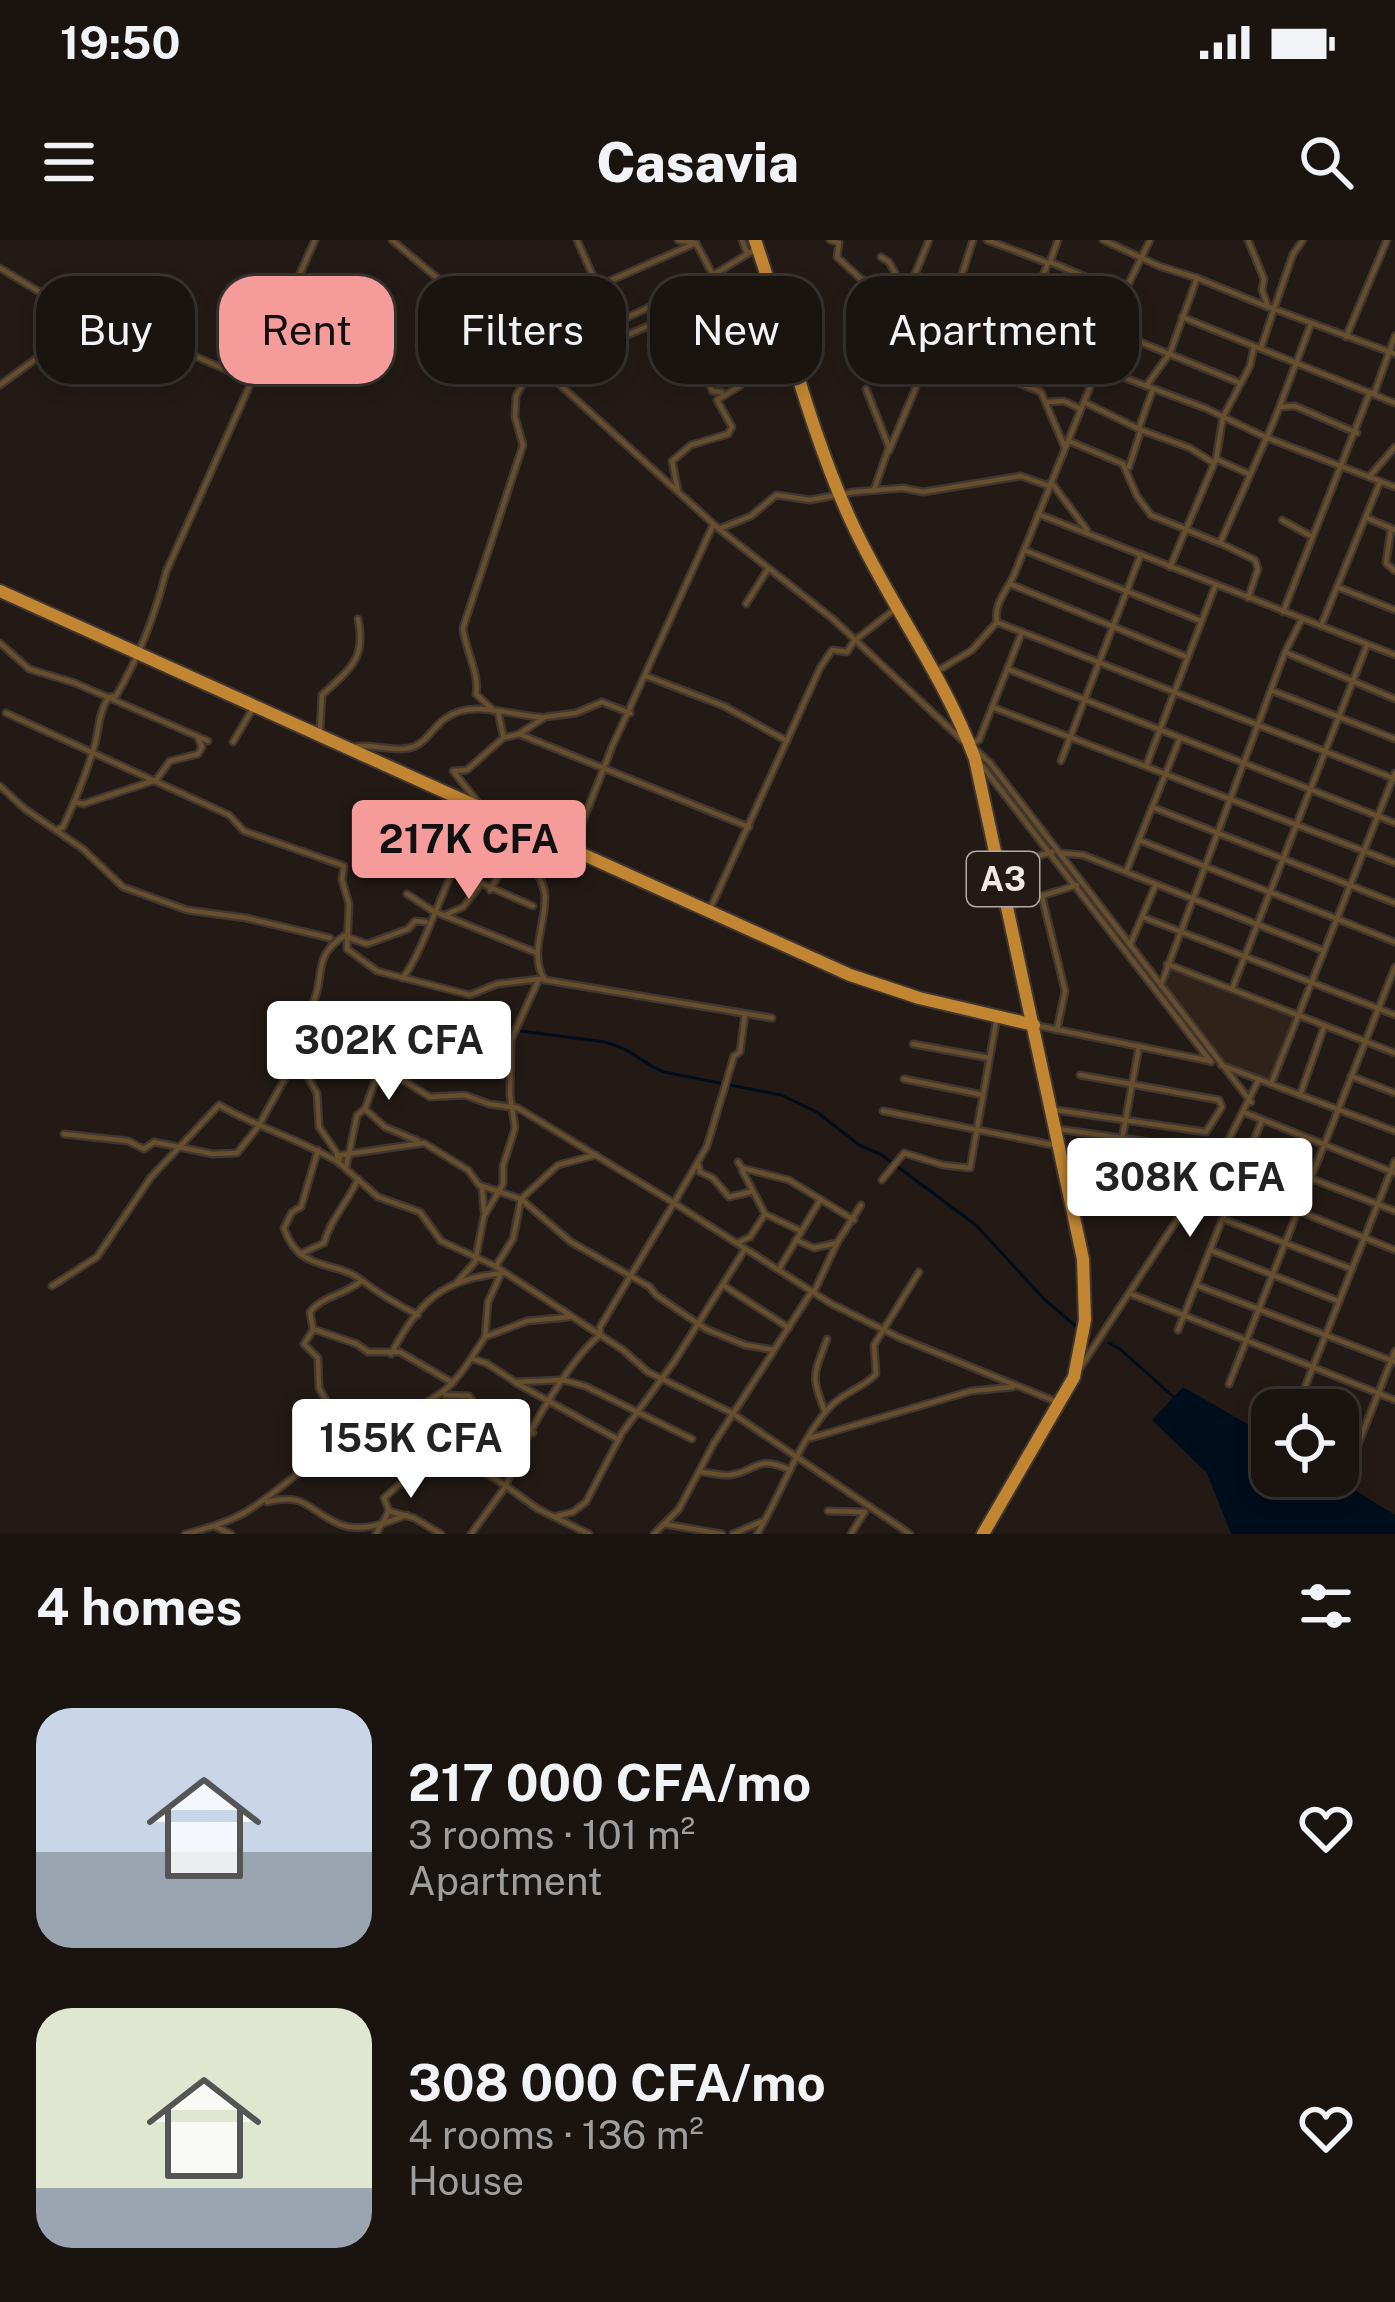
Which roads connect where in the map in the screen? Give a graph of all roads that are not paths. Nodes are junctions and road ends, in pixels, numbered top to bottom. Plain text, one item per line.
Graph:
1 (315, 240) edge
2 (392, 240) edge
3 (578, 240) edge
4 (678, 240) edge
5 (742, 240) edge
6 (830, 240) edge
7 (928, 240) edge
8 (973, 240) edge
9 (988, 240) edge
10 (1058, 240) edge
11 (1103, 240) edge
12 (1150, 240) edge
13 (1248, 240) edge
14 (1303, 240) edge
15 (1387, 240) edge
16 (696, 243) junction
17 (753, 247) edge
18 (1140, 256) junction
19 (881, 257) dead end
20 (0, 268) edge
21 (713, 274) joint
22 (299, 276) edge
23 (435, 276) edge
24 (594, 276) edge
25 (621, 276) edge
26 (854, 276) edge
27 (897, 276) edge
28 (915, 276) edge
29 (961, 276) edge
30 (1043, 276) edge
31 (1083, 276) edge
32 (1132, 276) edge
33 (1197, 278) junction
34 (36, 290) edge
35 (1271, 308) junction
36 (1181, 317) junction
37 (1311, 324) junction
38 (1395, 336) edge
39 (1346, 337) junction
40 (1139, 341) edge
41 (1257, 347) junction
42 (1170, 353) junction
43 (1392, 353) edge
44 (36, 359) edge
45 (1296, 361) junction
46 (1240, 383) junction
47 (250, 384) edge
48 (523, 384) edge
49 (558, 384) edge
50 (710, 384) edge
51 (918, 384) edge
52 (1024, 384) edge
53 (1090, 384) edge
54 (1139, 384) edge
55 (0, 385) edge
56 (740, 386) dead end
57 (1150, 388) junction
58 (866, 389) dead end
59 (724, 392) junction
60 (1372, 393) junction
61 (1048, 402) junction
62 (1395, 404) edge
63 (1083, 406) junction
64 (1280, 406) junction
65 (1223, 417) junction
66 (1140, 429) junction
67 (1357, 433) junction
68 (1265, 437) junction
69 (1069, 441) junction
70 (1395, 447) edge
71 (1065, 448) junction
72 (889, 451) junction
73 (1215, 461) junction
74 (1342, 467) junction
75 (1128, 469) junction
76 (1249, 474) junction
77 (1369, 477) junction
78 (1380, 482) junction
79 (1050, 484) junction
80 (1395, 487) edge
81 (874, 490) junction
82 (678, 491) junction
83 (840, 495) junction
84 (1037, 514) junction
85 (1367, 518) junction
86 (1282, 520) dead end
87 (717, 526) junction
88 (1393, 530) edge
89 (1186, 531) junction
90 (1089, 534) junction
91 (1311, 537) junction
92 (1220, 543) junction
93 (1024, 550) junction
94 (1141, 554) junction
95 (1170, 567) junction
96 (768, 569) junction
97 (1395, 571) edge
98 (1010, 584) junction
99 (1216, 584) junction
100 (1340, 587) junction
101 (1126, 589) junction
102 (0, 590) edge
103 (1248, 598) junction
104 (746, 604) dead end
105 (895, 610) junction
106 (1395, 610) edge
107 (1283, 612) junction
108 (358, 620) dead end
109 (1302, 620) junction
110 (1201, 621) junction
111 (997, 622) junction
112 (1112, 625) junction
113 (1321, 626) junction
114 (1022, 632) junction
115 (854, 641) junction
116 (0, 644) edge
117 (1367, 645) junction
118 (1286, 652) junction
119 (136, 653) junction
120 (1395, 654) edge
121 (1187, 657) junction
122 (1099, 662) junction
123 (1008, 669) junction
124 (934, 673) junction
125 (646, 676) junction
126 (1352, 680) junction
127 (1173, 691) junction
128 (1274, 691) junction
129 (109, 697) junction
130 (1395, 699) edge
131 (1084, 700) junction
132 (254, 706) junction
133 (992, 707) junction
134 (496, 711) junction
135 (6, 713) dead end
136 (630, 713) junction
137 (545, 717) junction
138 (1340, 717) junction
139 (1260, 725) junction
140 (1159, 729) junction
141 (519, 734) junction
142 (319, 735) junction
143 (196, 736) junction
144 (1069, 737) junction
145 (503, 738) junction
146 (1180, 738) junction
147 (1395, 739) edge
148 (208, 741) dead end
149 (233, 742) dead end
150 (787, 742) junction
151 (346, 748) junction
152 (1325, 751) junction
153 (93, 752) junction
154 (973, 752) junction
155 (1061, 761) dead end
156 (1246, 762) junction
157 (1146, 766) junction
158 (603, 770) junction
159 (1166, 774) junction
160 (1394, 777) edge
161 (156, 781) junction
162 (0, 786) edge
163 (1310, 789) junction
164 (1231, 800) junction
165 (75, 802) junction
166 (1152, 807) junction
167 (499, 817) junction
168 (1378, 817) junction
169 (1395, 823) edge
170 (1298, 825) junction
171 (749, 827) junction
172 (57, 830) junction
173 (527, 831) junction
174 (1219, 832) junction
175 (1139, 840) junction
176 (572, 850) junction
177 (1364, 851) junction
178 (1056, 854) junction
179 (423, 858) dead end
180 (1284, 858) junction
181 (500, 859) dead end
182 (1395, 863) edge
183 (1205, 866) junction
184 (1000, 867) junction
185 (453, 871) junction
186 (1126, 872) junction
187 (1156, 884) junction
188 (1077, 885) junction
189 (1351, 885) junction
190 (487, 888) junction
191 (1270, 892) junction
192 (407, 894) dead end
193 (1042, 897) junction
194 (1193, 898) junction
195 (1395, 903) edge
196 (533, 906) dead end
197 (1009, 906) junction
198 (433, 910) junction
199 (708, 912) junction
200 (445, 915) junction
201 (1143, 917) junction
202 (1338, 919) junction
203 (428, 923) junction
204 (1258, 925) junction
205 (1181, 932) junction
206 (344, 936) junction
207 (330, 938) dead end
208 (1395, 942) edge
209 (1129, 947) junction
210 (1326, 952) junction
211 (537, 953) junction
212 (1245, 958) junction
213 (1168, 964) junction
214 (1395, 967) edge
215 (402, 977) junction
216 (1393, 978) edge
217 (542, 980) junction
218 (1313, 984) junction
219 (1161, 985) junction
220 (1232, 989) junction
221 (1379, 1009) junction
222 (745, 1014) junction
223 (1395, 1016) edge
224 (997, 1017) junction
225 (1300, 1017) junction
226 (772, 1018) dead end
227 (1034, 1025) junction
228 (1324, 1027) junction
229 (1057, 1030) junction
230 (1366, 1041) junction
231 (402, 1043) dead end
232 (914, 1044) dead end
233 (1139, 1047) junction
234 (299, 1053) junction
235 (1395, 1053) edge
236 (989, 1058) junction
237 (1215, 1063) junction
238 (1080, 1075) dead end
239 (377, 1076) junction
240 (1351, 1076) junction
241 (904, 1079) dead end
242 (1259, 1079) junction
243 (1271, 1084) junction
244 (1132, 1086) junction
245 (1395, 1093) edge
246 (982, 1095) junction
247 (1300, 1095) junction
248 (1251, 1102) junction
249 (510, 1106) junction
250 (365, 1109) junction
251 (1051, 1109) junction
252 (1338, 1109) junction
253 (883, 1111) dead end
254 (1246, 1113) junction
255 (1126, 1118) junction
256 (1262, 1120) junction
257 (258, 1127) junction
258 (1055, 1128) junction
259 (1395, 1131) edge
260 (978, 1132) junction
261 (64, 1134) dead end
262 (1122, 1139) junction
263 (424, 1143) junction
264 (1324, 1144) junction
265 (1226, 1145) junction
266 (179, 1146) junction
267 (1059, 1146) junction
268 (318, 1150) junction
269 (349, 1154) junction
270 (1247, 1154) junction
271 (596, 1155) junction
272 (1217, 1160) junction
273 (1395, 1161) edge
274 (338, 1162) junction
275 (698, 1163) junction
276 (346, 1168) junction
277 (1393, 1172) edge
278 (1312, 1177) junction
279 (358, 1179) junction
280 (882, 1180) dead end
281 (1234, 1185) junction
282 (482, 1187) junction
283 (500, 1192) junction
284 (751, 1192) junction
285 (521, 1199) junction
286 (820, 1202) junction
287 (674, 1203) junction
288 (1378, 1204) junction
289 (861, 1205) dead end
290 (1395, 1210) edge
291 (1298, 1211) junction
292 (765, 1214) junction
293 (484, 1216) junction
294 (1222, 1219) junction
295 (854, 1220) junction
296 (801, 1232) junction
297 (1364, 1238) junction
298 (796, 1240) junction
299 (837, 1243) junction
300 (1286, 1243) junction
301 (736, 1244) junction
302 (746, 1249) junction
303 (1210, 1250) junction
304 (1395, 1250) edge
305 (300, 1254) junction
306 (475, 1258) junction
307 (495, 1266) junction
308 (779, 1269) junction
309 (1352, 1269) junction
310 (919, 1272) dead end
311 (505, 1273) junction
312 (1273, 1275) junction
313 (630, 1276) junction
314 (361, 1281) junction
315 (458, 1282) junction
316 (722, 1285) junction
317 (1196, 1285) junction
318 (52, 1286) dead end
319 (813, 1291) junction
320 (1131, 1294) junction
321 (1339, 1301) junction
322 (1259, 1310) junction
323 (418, 1315) junction
324 (1182, 1317) junction
325 (574, 1318) junction
326 (699, 1322) junction
327 (788, 1328) junction
328 (882, 1328) junction
329 (313, 1329) junction
330 (1178, 1330) dead end
331 (600, 1335) junction
332 (485, 1336) junction
333 (1325, 1336) junction
334 (827, 1339) dead end
335 (1247, 1341) junction
336 (774, 1350) junction
337 (1395, 1351) edge
338 (391, 1354) junction
339 (473, 1359) junction
340 (1393, 1361) edge
341 (1312, 1368) junction
342 (1074, 1377) junction
343 (662, 1379) junction
344 (563, 1380) junction
345 (453, 1383) junction
346 (516, 1383) junction
347 (1229, 1384) dead end
348 (1016, 1387) junction
349 (1304, 1389) edge
350 (1378, 1393) junction
351 (443, 1394) junction
352 (1395, 1400) edge
353 (552, 1401) junction
354 (1061, 1405) junction
355 (825, 1412) junction
356 (638, 1413) junction
357 (732, 1413) junction
358 (398, 1417) junction
359 (532, 1433) junction
360 (811, 1438) junction
361 (692, 1439) dead end
362 (433, 1440) junction
363 (619, 1440) junction
364 (1359, 1442) edge
365 (338, 1450) junction
366 (796, 1460) junction
367 (790, 1469) junction
368 (698, 1472) junction
369 (506, 1486) junction
370 (265, 1503) junction
371 (868, 1510) junction
372 (389, 1511) junction
373 (828, 1511) dead end
374 (406, 1515) junction
375 (557, 1516) junction
376 (766, 1519) junction
377 (383, 1524) junction
378 (664, 1524) junction
379 (216, 1527) junction
380 (184, 1534) edge
381 (231, 1534) edge
382 (376, 1534) edge
383 (441, 1534) edge
384 (471, 1534) edge
385 (589, 1534) edge
386 (654, 1534) edge
387 (722, 1534) edge
388 (733, 1534) edge
389 (757, 1534) edge
390 (851, 1534) edge
391 (910, 1534) edge
392 (983, 1534) edge

1 - 22 street
2 - 23 street
3 - 24 street
4 - 16 street
5 - 17 street
6 - 26 street
7 - 28 street
8 - 29 street
9 - 30 street
10 - 31 street
11 - 18 street
12 - 18 street
13 - 35 street
14 - 35 street
15 - 39 street
16 - 21 street
16 - 25 street
17 - 21 street
17 - 83 highway, A3
18 - 32 street
18 - 33 street
19 - 27 street
20 - 34 street
33 - 35 street
33 - 36 street
35 - 37 street
35 - 41 street
36 - 41 street
36 - 42 street
37 - 39 street
37 - 45 street
38 - 43 street
39 - 43 street
40 - 42 street
41 - 45 street
41 - 46 street
42 - 46 street
42 - 57 street
43 - 60 street
44 - 55 street
45 - 60 street
45 - 64 street
46 - 65 street
47 - 119 street
48 - 134 street
49 - 82 street
50 - 59 street
51 - 72 street
52 - 61 street
53 - 63 street
54 - 57 street
56 - 59 street
57 - 65 street
57 - 66 street
58 - 72 street
59 - 82 street
60 - 62 street
60 - 67 street
61 - 63 street
61 - 71 street
63 - 66 street
63 - 69 street
64 - 67 street
64 - 68 street
65 - 68 street
65 - 73 street
66 - 73 street
66 - 75 street
67 - 74 street
68 - 74 street
68 - 76 street
69 - 71 street
69 - 75 street
70 - 77 street
71 - 79 street
72 - 81 street
73 - 76 street
73 - 89 street
74 - 77 street
74 - 91 street
75 - 89 street
76 - 92 street
77 - 78 street
78 - 80 street
78 - 85 street
79 - 81 street
79 - 84 street
79 - 90 street
81 - 83 street
82 - 87 street
83 - 87 street
83 - 105 highway, A3
84 - 90 street
84 - 93 street
85 - 88 street
85 - 100 street
86 - 91 street
87 - 96 street
87 - 125 street
88 - 97 street
89 - 92 street
89 - 95 street
90 - 94 street
91 - 107 street
92 - 103 street
93 - 98 street
93 - 101 street
94 - 95 street
94 - 101 street
95 - 99 street
96 - 104 street
96 - 115 street
98 - 111 street
98 - 112 street
99 - 103 street
99 - 110 street
100 - 106 street
100 - 113 street
101 - 110 street
101 - 112 street
102 - 119 highway
103 - 107 street
105 - 115 street
105 - 124 highway, A3
107 - 109 street
108 - 142 street
109 - 113 street
109 - 118 street
110 - 121 street
111 - 114 street
111 - 124 street
112 - 121 street
112 - 122 street
113 - 117 street
114 - 122 street
114 - 123 street
115 - 150 street
115 - 154 street
116 - 129 street
117 - 120 street
117 - 126 street
118 - 126 street
118 - 128 street
119 - 129 street
119 - 132 highway
121 - 127 street
122 - 127 street
122 - 131 street
123 - 131 street
123 - 133 street
124 - 154 highway, A3
125 - 136 street
125 - 150 street
126 - 130 street
126 - 138 street
127 - 139 street
127 - 140 street
128 - 138 street
128 - 139 street
129 - 143 street
129 - 153 street
131 - 140 street
131 - 144 street
132 - 142 highway
132 - 149 street
133 - 144 street
133 - 154 street
134 - 137 street
134 - 145 street
134 - 151 street
135 - 153 street
136 - 137 street
136 - 158 street
137 - 141 street
138 - 147 street
138 - 152 street
139 - 152 street
139 - 156 street
140 - 146 street
140 - 157 street
141 - 145 street
141 - 158 street
142 - 151 highway
143 - 148 street
143 - 161 street
144 - 155 street
144 - 157 street
145 - 167 street
146 - 156 street
146 - 159 street
150 - 171 street
151 - 167 highway
152 - 160 street
152 - 163 street
153 - 161 street
153 - 165 street
154 - 178 street
154 - 178 street
154 - 184 highway, A3
156 - 163 street
156 - 164 street
157 - 159 street
158 - 171 street
158 - 176 street
159 - 164 street
159 - 166 street
160 - 168 street
161 - 165 street
161 - 206 street
162 - 172 street
163 - 168 street
163 - 170 street
164 - 170 street
164 - 174 street
165 - 172 street
166 - 174 street
166 - 175 street
167 - 173 highway
168 - 169 street
168 - 177 street
170 - 177 street
170 - 180 street
171 - 199 street
172 - 207 street
173 - 176 highway
173 - 211 street
174 - 180 street
174 - 183 street
175 - 183 street
175 - 186 street
176 - 199 highway
177 - 182 street
177 - 189 street
178 - 184 street
178 - 186 street
178 - 188 street
178 - 209 street
179 - 185 street
180 - 189 street
180 - 191 street
181 - 190 street
183 - 191 street
183 - 194 street
184 - 197 highway, A3
185 - 190 street
185 - 198 street
186 - 187 street
187 - 194 street
187 - 201 street
188 - 193 street
188 - 209 street
189 - 195 street
189 - 202 street
190 - 196 street
190 - 200 street
191 - 202 street
191 - 204 street
192 - 198 street
193 - 197 street
193 - 229 street
194 - 204 street
194 - 205 street
197 - 227 highway, A3
198 - 200 street
198 - 203 street
199 - 224 highway
200 - 211 street
201 - 205 street
201 - 209 street
202 - 208 street
202 - 210 street
203 - 206 street
203 - 215 street
204 - 210 street
204 - 212 street
205 - 212 street
205 - 213 street
206 - 215 street
206 - 234 street
209 - 219 street
209 - 237 street
210 - 218 street
211 - 217 street
212 - 218 street
212 - 220 street
213 - 219 street
213 - 220 street
214 - 216 street
215 - 217 street
216 - 221 street
217 - 222 street
217 - 249 street
218 - 221 street
218 - 225 street
219 - 237 street
220 - 225 street
221 - 223 street
221 - 230 street
222 - 226 street
222 - 275 street
224 - 227 highway
224 - 236 street
225 - 228 street
225 - 243 street
227 - 229 street
227 - 251 highway, A3
228 - 230 street
228 - 247 street
229 - 233 street
230 - 235 street
230 - 240 street
231 - 239 street
232 - 236 street
233 - 237 street
233 - 244 street
234 - 257 street
234 - 274 street
236 - 246 street
237 - 242 street
237 - 248 street
238 - 244 street
239 - 249 street
239 - 250 street
240 - 245 street
240 - 252 street
241 - 246 street
242 - 243 street
242 - 248 street
243 - 247 street
244 - 255 street
244 - 255 street
246 - 260 street
247 - 252 street
248 - 254 street
249 - 271 street
249 - 283 street
250 - 263 street
250 - 269 street
251 - 255 street
251 - 258 highway, A3
252 - 259 street
252 - 264 street
253 - 260 street
254 - 256 street
254 - 265 street
255 - 262 street
256 - 264 street
256 - 270 street
257 - 266 street
257 - 266 street
257 - 268 street
258 - 262 street
258 - 267 highway, A3
260 - 267 street
260 - 280 street
261 - 266 street
262 - 272 street
263 - 269 street
263 - 282 street
264 - 277 street
264 - 278 street
265 - 270 street
265 - 272 street
266 - 318 street
267 - 342 highway, A3
268 - 274 street
268 - 305 street
269 - 274 street
269 - 276 street
270 - 278 street
270 - 281 street
271 - 285 street
271 - 287 street
272 - 320 street
273 - 277 street
274 - 276 street
275 - 284 street
275 - 287 street
276 - 279 street
277 - 288 street
278 - 288 street
278 - 291 street
279 - 305 street
279 - 306 street
281 - 291 street
281 - 294 street
282 - 283 street
282 - 293 street
283 - 285 street
283 - 293 street
284 - 286 street
284 - 292 street
285 - 307 street
285 - 313 street
286 - 295 street
286 - 296 street
287 - 301 street
287 - 313 street
288 - 290 street
288 - 297 street
289 - 295 street
291 - 297 street
291 - 300 street
292 - 296 street
292 - 301 street
293 - 306 street
294 - 300 street
294 - 303 street
295 - 299 street
296 - 298 street
297 - 304 street
297 - 309 street
298 - 299 street
298 - 308 street
299 - 319 street
300 - 309 street
300 - 312 street
301 - 302 street
302 - 308 street
302 - 316 street
303 - 312 street
303 - 317 street
305 - 314 street
306 - 307 street
306 - 315 street
307 - 311 street
308 - 319 street
309 - 321 street
310 - 328 street
311 - 315 street
311 - 325 street
311 - 332 street
312 - 321 street
312 - 322 street
313 - 326 street
313 - 331 street
314 - 323 street
314 - 329 street
315 - 323 street
316 - 326 street
316 - 327 street
317 - 322 street
317 - 324 street
319 - 327 street
319 - 328 street
320 - 324 street
320 - 342 street
321 - 333 street
322 - 333 street
322 - 335 street
323 - 338 street
324 - 330 street
324 - 335 street
325 - 331 street
325 - 332 street
326 - 336 street
326 - 343 street
327 - 336 street
328 - 348 street
328 - 355 street
329 - 338 street
329 - 365 street
331 - 343 street
331 - 344 street
332 - 339 street
333 - 340 street
333 - 341 street
334 - 355 street
335 - 341 street
335 - 347 street
336 - 357 street
337 - 340 street
338 - 345 street
339 - 345 street
339 - 346 street
340 - 350 street
341 - 349 street
341 - 350 street
342 - 354 highway, A3
343 - 356 street
343 - 357 street
344 - 346 street
344 - 353 street
344 - 356 street
345 - 351 street
346 - 353 street
348 - 354 street
348 - 360 street
350 - 352 street
350 - 364 street
351 - 358 street
351 - 359 street
353 - 359 street
353 - 363 street
354 - 392 highway, A3
355 - 360 street
356 - 361 street
356 - 363 street
357 - 366 street
357 - 368 street
358 - 362 street
358 - 365 street
359 - 369 street
360 - 366 street
362 - 369 street
362 - 372 street
363 - 375 street
365 - 370 street
366 - 367 street
366 - 371 street
367 - 368 street
367 - 376 street
368 - 378 street
369 - 375 street
369 - 384 street
370 - 377 street
370 - 379 street
371 - 373 street
371 - 390 street
371 - 391 street
372 - 374 street
372 - 377 street
374 - 377 street
374 - 383 street
375 - 385 street
376 - 388 street
376 - 389 street
377 - 382 street
378 - 386 street
378 - 387 street
379 - 380 street
379 - 381 street

